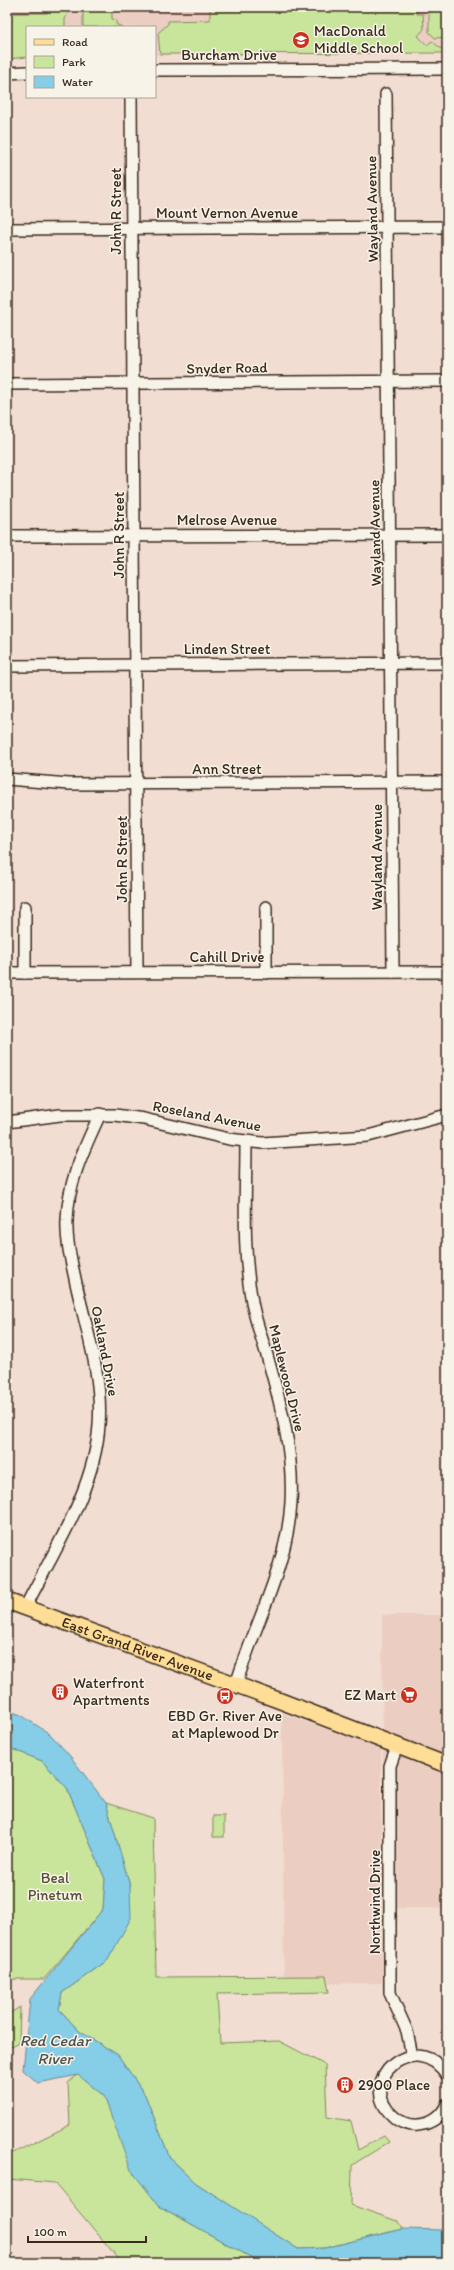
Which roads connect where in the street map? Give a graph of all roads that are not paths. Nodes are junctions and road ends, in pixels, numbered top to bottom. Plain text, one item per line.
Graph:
1 (447, 69) edge
2 (156, 70) edge
3 (26, 72) edge
4 (7, 73) edge
5 (386, 94) dead end
6 (131, 98) edge
7 (387, 227) junction
8 (447, 227) edge
9 (131, 228) junction
10 (7, 229) edge
11 (388, 381) junction
12 (447, 381) edge
13 (7, 384) edge
14 (133, 384) junction
15 (390, 534) junction
16 (447, 534) edge
17 (134, 535) junction
18 (7, 536) edge
19 (391, 663) junction
20 (447, 663) edge
21 (135, 665) junction
22 (7, 666) edge
23 (7, 779) edge
24 (447, 782) edge
25 (392, 783) junction
26 (136, 784) junction
27 (25, 907) dead end
28 (266, 907) dead end
29 (137, 972) junction
30 (266, 972) junction
31 (393, 972) junction
32 (447, 972) edge
33 (7, 973) edge
34 (25, 973) junction
35 (100, 1114) junction
36 (447, 1115) edge
37 (7, 1122) edge
38 (246, 1142) junction
39 (7, 1601) edge
40 (25, 1608) junction
41 (236, 1685) junction
42 (397, 1746) junction
43 (447, 1765) edge
44 (412, 2056) junction
45 (447, 2075) edge
46 (447, 2104) edge

1 - 2 street, Burcham Drive
3 - 4 street
5 - 7 street, Wayland Avenue
6 - 9 street, John R Street
7 - 8 street, Mount Vernon Avenue
7 - 9 street, Mount Vernon Avenue
7 - 11 street, Wayland Avenue
9 - 10 street, Mount Vernon Avenue
9 - 14 street, John R Street
11 - 12 street, Snyder Road
11 - 14 street, Snyder Road
11 - 15 street, Wayland Avenue
13 - 14 street, Snyder Road
14 - 17 street, John R Street
15 - 16 street, Melrose Avenue
15 - 17 street, Melrose Avenue
15 - 19 street, Wayland Avenue
17 - 18 street, Melrose Avenue
17 - 21 street, John R Street
19 - 20 street, Linden Street
19 - 21 street, Linden Street
19 - 25 street, Wayland Avenue
21 - 22 street, Linden Street
21 - 26 street, John R Street
23 - 26 street, Ann Street
24 - 25 street, Ann Street
25 - 26 street, Ann Street
25 - 31 street, Wayland Avenue
26 - 29 street, John R Street
27 - 34 street
28 - 30 street
29 - 30 street, Cahill Drive
29 - 34 street, Cahill Drive
30 - 31 street, Cahill Drive
31 - 32 street, Cahill Drive
33 - 34 street, Cahill Drive
35 - 37 street, Roseland Avenue
35 - 38 street, Roseland Avenue
35 - 40 street, Oakland Drive
36 - 38 street, Roseland Avenue
38 - 41 street, Maplewood Drive
39 - 40 main road, East Grand River Avenue
40 - 41 main road, East Grand River Avenue
41 - 42 main road, East Grand River Avenue
42 - 43 main road, East Grand River Avenue
42 - 44 street, Northwind Drive
44 - 45 street
44 - 46 street

